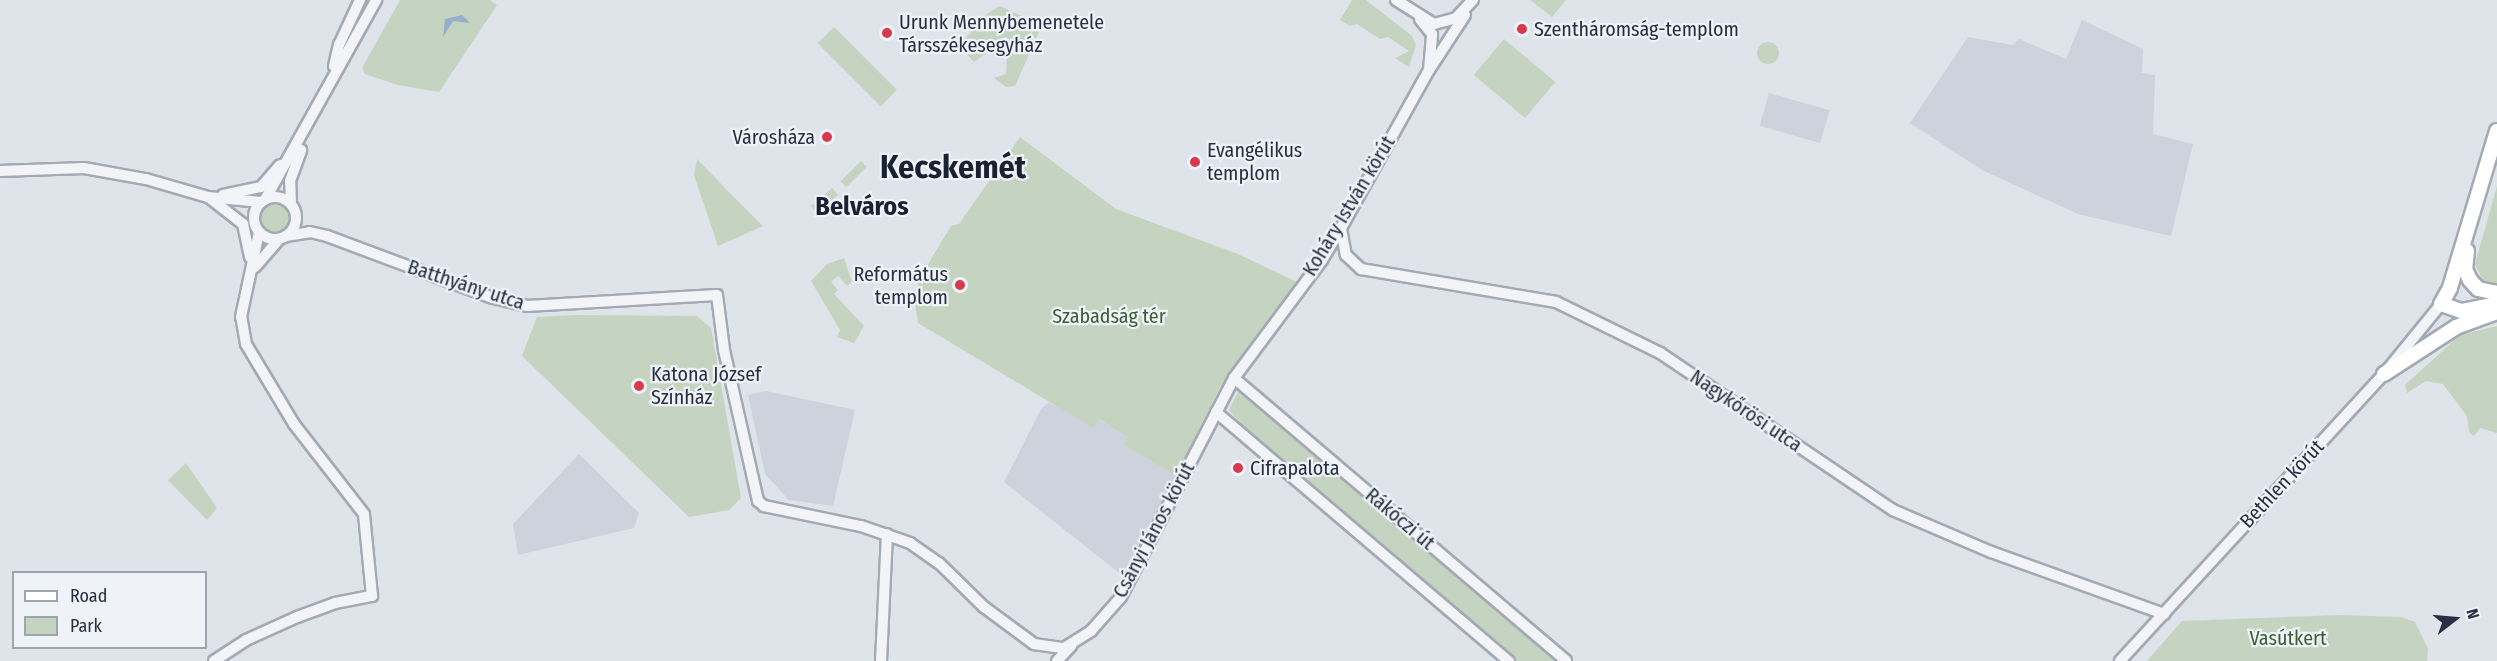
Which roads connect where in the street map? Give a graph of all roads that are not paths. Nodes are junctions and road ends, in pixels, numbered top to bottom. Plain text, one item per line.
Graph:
1 (360, 0) edge
2 (376, 0) edge
3 (1396, 0) edge
4 (1474, 0) edge
5 (1420, 19) junction
6 (1429, 70) junction
7 (332, 76) junction
8 (307, 129) junction
9 (2497, 131) edge
10 (0, 171) edge
11 (208, 197) junction
12 (264, 200) junction
13 (293, 207) junction
14 (254, 221) junction
15 (2470, 222) junction
16 (1341, 228) junction
17 (258, 232) junction
18 (327, 236) junction
19 (283, 238) junction
20 (248, 281) junction
21 (2497, 293) edge
22 (2441, 304) junction
23 (2497, 304) edge
24 (2497, 312) edge
25 (2384, 374) junction
26 (1234, 378) junction
27 (1216, 412) junction
28 (887, 534) junction
29 (2164, 614) junction
30 (1072, 645) junction
31 (214, 661) edge
32 (881, 661) edge
33 (1057, 661) edge
34 (1509, 661) edge
35 (1566, 661) edge
36 (2120, 661) edge

1 - 7 street
2 - 7 street
3 - 5 street
4 - 5 street
4 - 6 street
5 - 6 street, Koháry István körút
6 - 16 street, Koháry István körút
7 - 8 street
8 - 11 street
8 - 12 street
8 - 13 street
9 - 15 main road
10 - 11 street
11 - 12 street
11 - 14 street
11 - 20 street
12 - 13 street
12 - 14 street
13 - 18 street, Batthyány utca
13 - 19 street
14 - 17 street
15 - 21 main road
15 - 22 main road
16 - 26 street, Koháry István körút
16 - 29 street, Nagykőrösi utca
17 - 19 street
17 - 20 street
18 - 19 street, Batthyány utca
18 - 28 street, Batthyány utca
19 - 20 street
20 - 31 street
22 - 23 main road
22 - 25 street, Bethlen körút
24 - 25 main road
25 - 29 street, Bethlen körút
26 - 27 street, Koháry István körút
26 - 35 street, Rákóczi út
27 - 30 street, Csányi János körút
27 - 34 street, Rákóczi út
28 - 30 street
28 - 32 street
29 - 36 street, Bethlen körút
30 - 33 street, Csányi János körút

